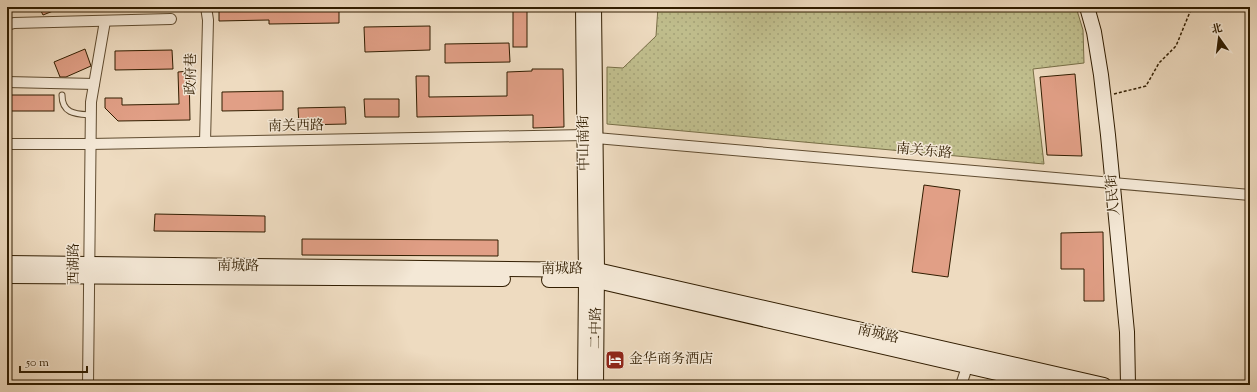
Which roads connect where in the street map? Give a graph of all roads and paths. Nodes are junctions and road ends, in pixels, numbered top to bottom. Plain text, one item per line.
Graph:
1 (206, 7) edge
2 (583, 7) edge
3 (594, 7) edge
4 (1088, 7) edge
5 (1192, 7) edge
6 (171, 19) dead end
7 (105, 20) junction
8 (7, 25) edge
9 (7, 82) edge
10 (94, 84) junction
11 (62, 95) dead end
12 (1104, 97) junction
13 (90, 115) junction
14 (590, 137) junction
15 (205, 142) junction
16 (7, 144) edge
17 (90, 144) junction
18 (1113, 183) junction
19 (1250, 195) edge
20 (7, 263) edge
21 (89, 271) junction
22 (592, 275) junction
23 (7, 276) edge
24 (969, 361) junction
25 (88, 385) edge
26 (585, 385) edge
27 (596, 385) edge
28 (961, 385) edge
29 (1049, 385) edge
30 (1104, 385) edge
31 (1128, 385) edge

1 - 15 street, 政府巷
2 - 14 main road, 中山南街
3 - 14 main road, 中山南街
4 - 12 main road, 人民街
5 - 12 path
6 - 7 street
7 - 8 street
7 - 10 street, 西湖路
9 - 10 street
10 - 13 street, 西湖路
11 - 13 lane
12 - 18 main road, 人民街
13 - 17 street, 西湖路
14 - 15 street, 南关西路
14 - 18 street, 南关东路
14 - 22 main road, 中山南街
15 - 17 street, 南关西路
16 - 17 street, 南关西路
17 - 21 street, 西湖路
18 - 19 street, 南关东路
18 - 31 main road, 人民街
20 - 21 main road, 南城路
21 - 22 main road, 南城路
21 - 23 main road, 南城路
21 - 25 street, 西湖路
22 - 24 main road, 南城路
22 - 26 main road, 二中路
22 - 27 main road, 二中路
24 - 28 street
24 - 29 main road, 南城路
24 - 30 main road, 南城路

